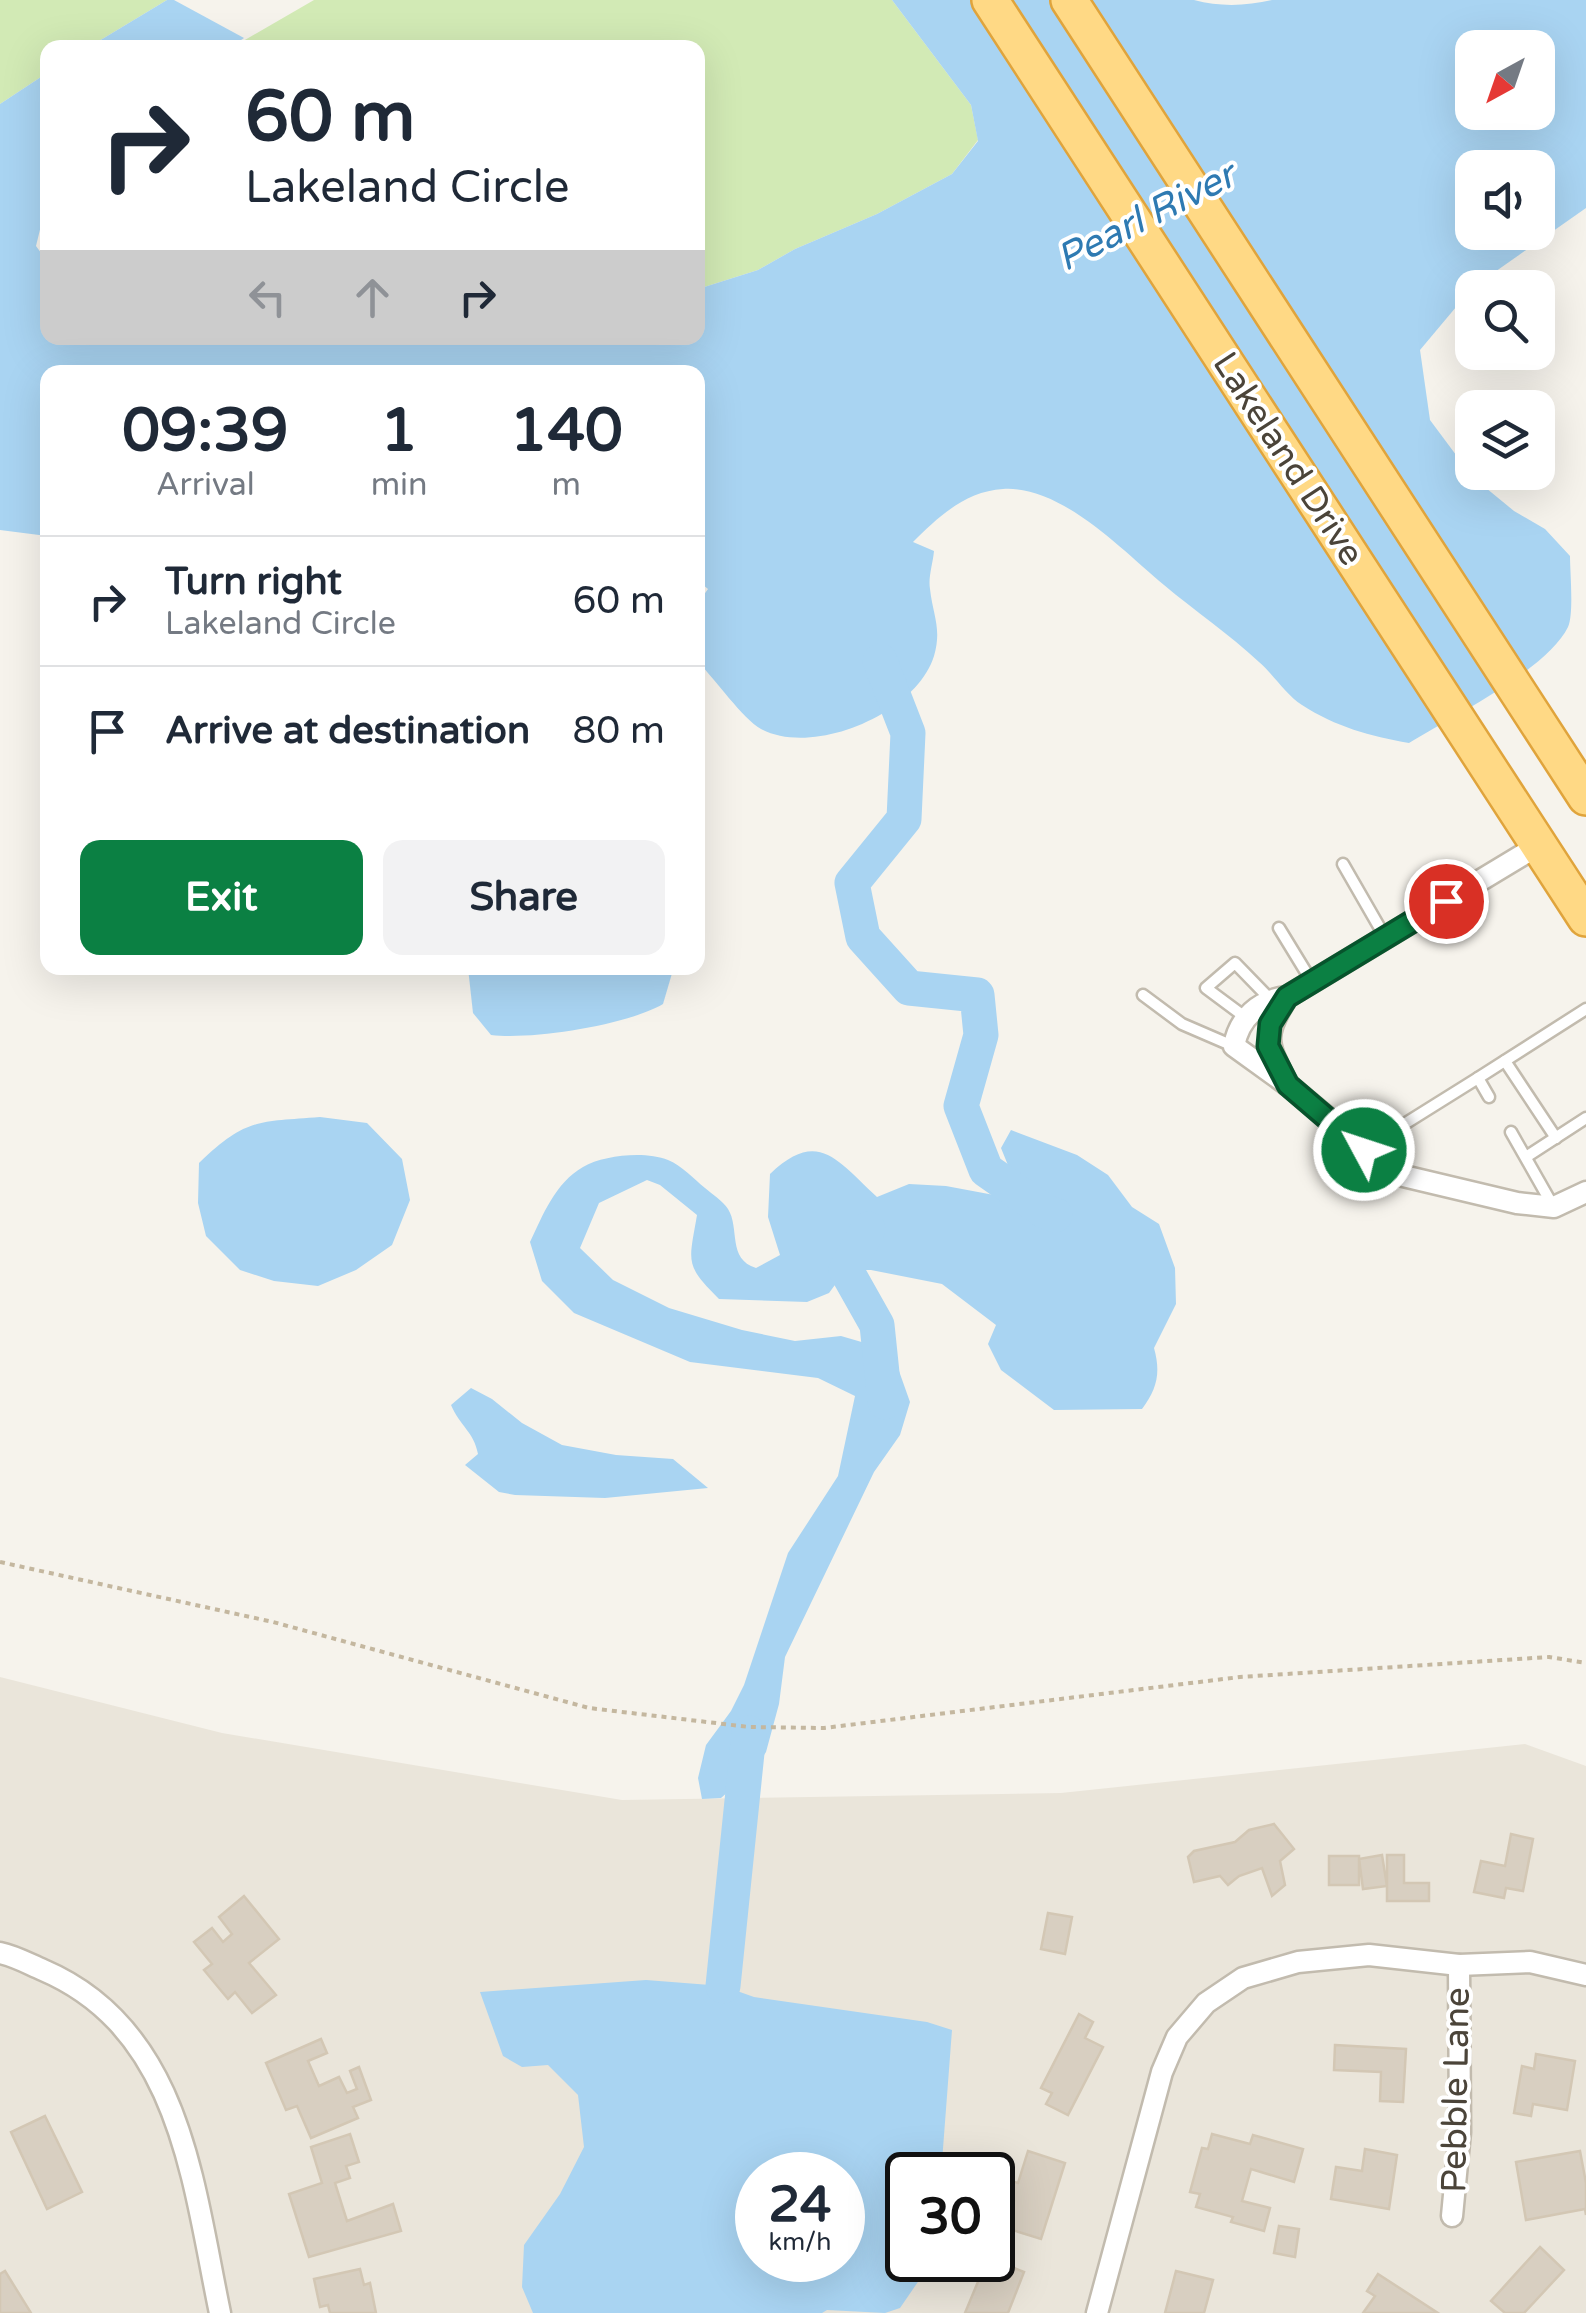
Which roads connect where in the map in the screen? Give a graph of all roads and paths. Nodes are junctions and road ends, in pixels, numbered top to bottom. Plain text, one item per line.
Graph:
1 (990, 0) edge
2 (1069, 0) edge
3 (1582, 791) edge
4 (1539, 845) junction
5 (1343, 864) dead end
6 (1586, 918) edge
7 (1279, 928) dead end
8 (1385, 938) junction
9 (1312, 982) junction
10 (1143, 995) dead end
11 (1279, 998) junction
12 (1586, 1009) edge
13 (1245, 1017) junction
14 (1234, 1046) junction
15 (1505, 1060) junction
16 (1478, 1078) junction
17 (1288, 1085) junction
18 (1489, 1096) dead end
19 (1586, 1118) edge
20 (1511, 1132) dead end
21 (1556, 1138) junction
22 (1364, 1150) junction
23 (1526, 1157) junction
24 (1586, 1192) edge
25 (1554, 1207) junction
26 (0, 1562) edge
27 (1586, 1663) edge
28 (0, 1953) edge
29 (1458, 1964) junction
30 (1586, 1975) edge
31 (1452, 2216) dead end
32 (220, 2313) edge
33 (1097, 2313) edge

1 - 4 highway, Lakeland Drive
2 - 3 highway, Lakeland Drive
4 - 6 highway, Lakeland Drive
4 - 8 street
5 - 8 lane
7 - 9 lane
8 - 9 street
9 - 11 street
10 - 14 lane
11 - 13 street
11 - 13 lane
11 - 17 street
12 - 15 lane
13 - 14 street
14 - 17 street
15 - 16 lane
15 - 21 lane
16 - 18 lane
16 - 22 lane
17 - 22 street
19 - 21 lane
20 - 23 lane
21 - 23 lane
22 - 25 street
23 - 25 lane
24 - 25 street
26 - 27 path
28 - 32 street
29 - 30 street
29 - 31 street, Pebble Lane
29 - 33 street

